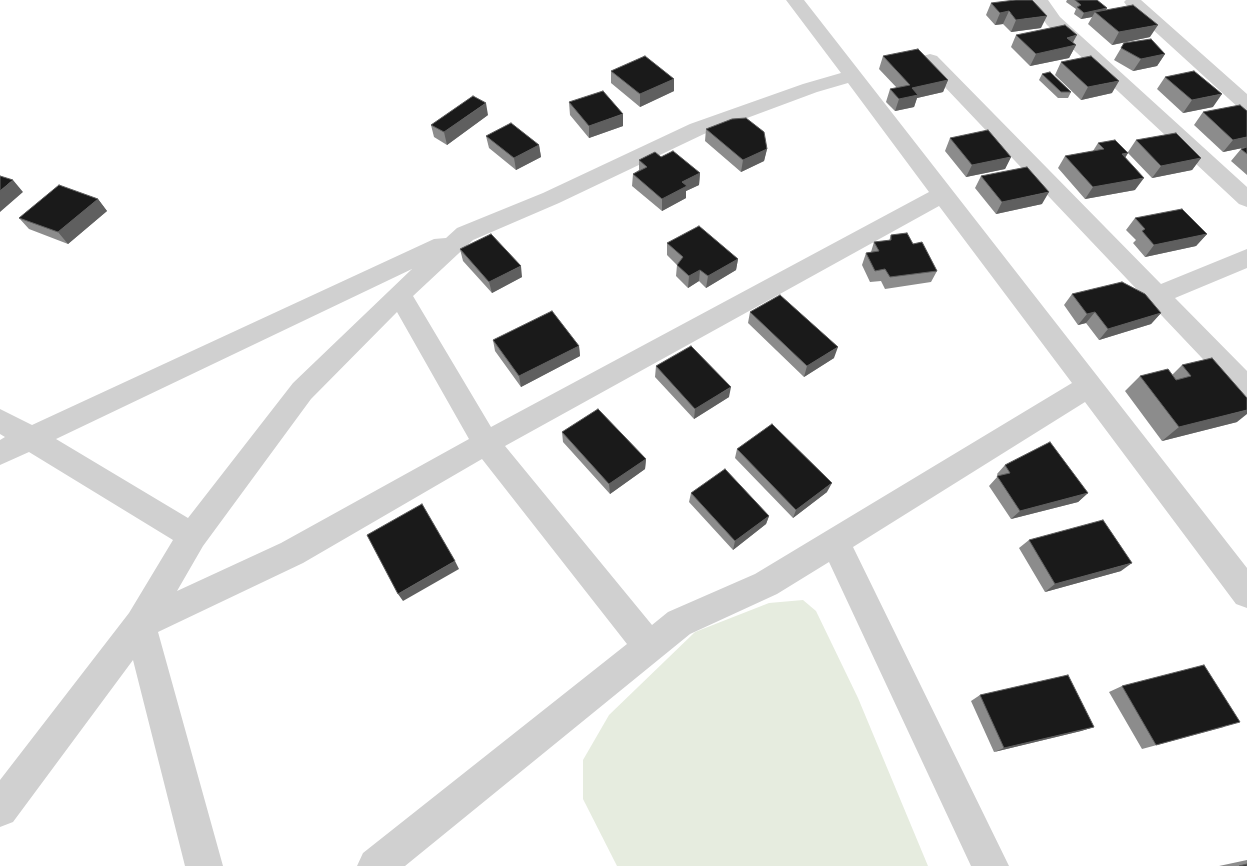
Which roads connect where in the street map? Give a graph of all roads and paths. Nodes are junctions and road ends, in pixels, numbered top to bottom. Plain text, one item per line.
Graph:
1 (795, 0) edge
2 (1039, 0) edge
3 (1135, 1) edge
4 (930, 60) edge
5 (853, 76) junction
6 (1243, 97) edge
7 (943, 194) junction
8 (1247, 199) edge
9 (464, 234) junction
10 (1247, 258) edge
11 (400, 295) junction
12 (1159, 295) junction
13 (1089, 386) junction
14 (1247, 388) edge
15 (0, 420) edge
16 (32, 438) junction
17 (486, 443) junction
18 (0, 453) edge
19 (192, 536) junction
20 (834, 542) junction
21 (1247, 593) edge
22 (140, 624) junction
23 (649, 647) junction
24 (0, 809) edge
25 (204, 866) edge
26 (376, 866) edge
27 (990, 866) edge

1 - 5 street
2 - 8 street
3 - 6 street
4 - 12 street
5 - 7 street
5 - 9 street
7 - 13 street
7 - 17 street
9 - 11 street
9 - 16 street
10 - 12 street
11 - 17 street
11 - 19 street
12 - 14 street
13 - 20 street
13 - 21 street
15 - 16 street
16 - 18 street
16 - 19 street
17 - 22 street
17 - 23 street
19 - 22 street
20 - 23 street
20 - 27 street
22 - 24 street
22 - 25 street
23 - 26 street

